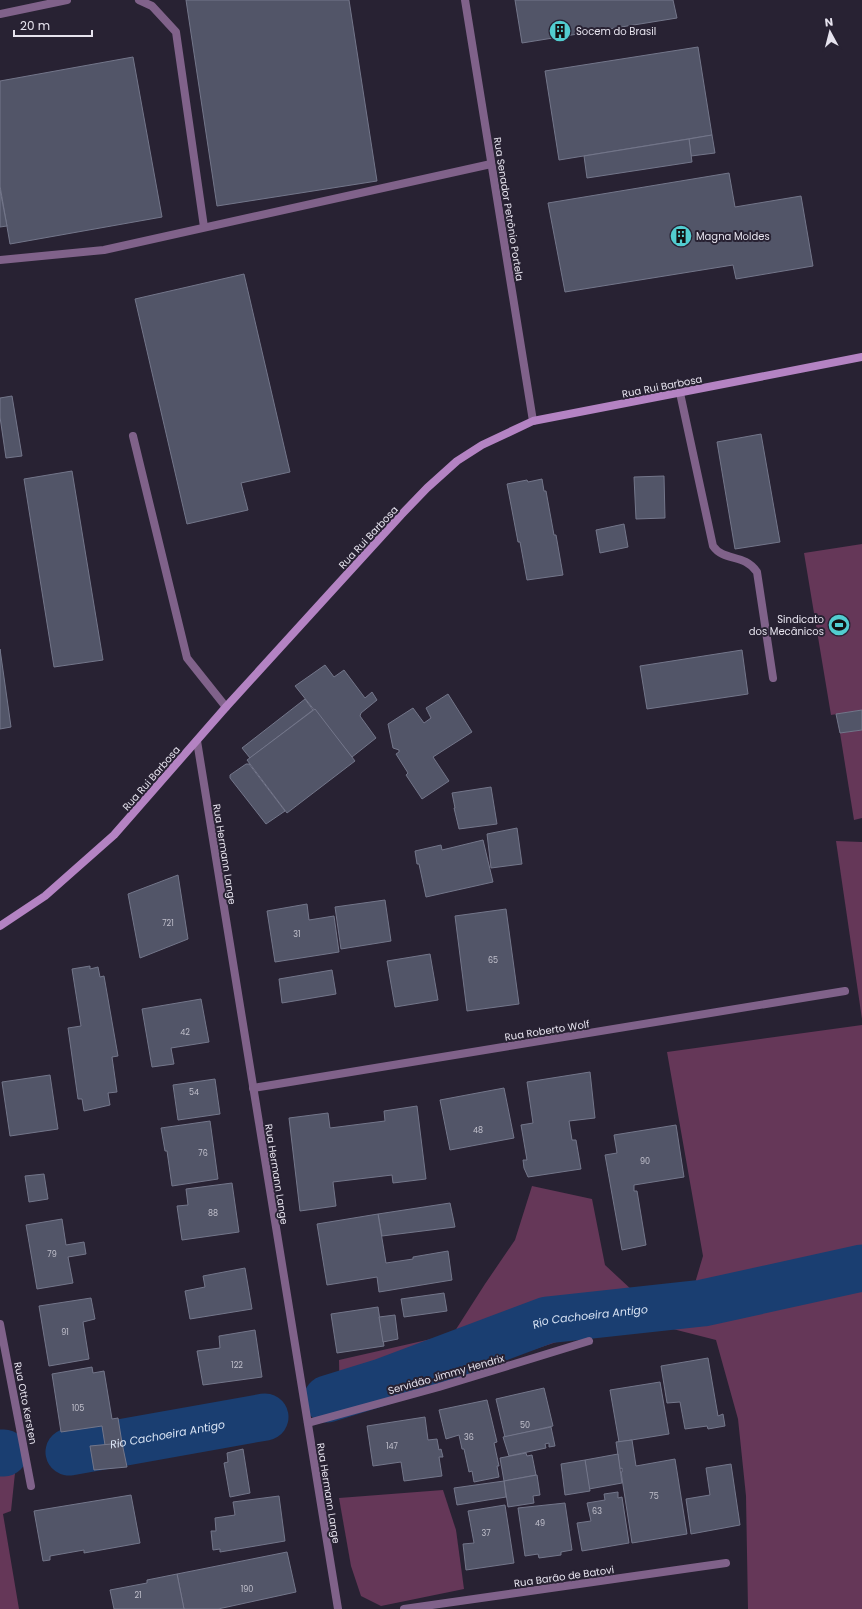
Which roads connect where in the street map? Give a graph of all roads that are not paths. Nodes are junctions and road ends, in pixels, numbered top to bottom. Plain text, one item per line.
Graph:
1 (67, 0) edge
2 (139, 0) edge
3 (465, 0) edge
4 (0, 14) edge
5 (491, 164) junction
6 (204, 227) junction
7 (0, 260) edge
8 (862, 357) edge
9 (680, 393) junction
10 (533, 421) junction
11 (133, 436) dead end
12 (773, 678) dead end
13 (226, 707) junction
14 (197, 741) junction
15 (0, 926) edge
16 (844, 991) dead end
17 (253, 1088) junction
18 (0, 1324) edge
19 (589, 1340) dead end
20 (308, 1423) junction
21 (31, 1486) dead end
22 (726, 1563) dead end
23 (338, 1609) edge
24 (404, 1609) edge

1 - 4 street
2 - 6 street
3 - 5 street, Rua Senador Petrônio Portela
5 - 6 street
5 - 10 street, Rua Senador Petrônio Portela
6 - 7 street
8 - 9 main road, Rua Rui Barbosa
9 - 10 main road, Rua Rui Barbosa
9 - 12 street
10 - 13 main road, Rua Rui Barbosa
11 - 13 street
13 - 14 main road, Rua Rui Barbosa
14 - 15 main road, Rua Rui Barbosa
14 - 17 street, Rua Hermann Lange
16 - 17 street, Rua Roberto Wolf
17 - 20 street, Rua Hermann Lange
18 - 21 street, Rua Otto Kersten
19 - 20 street, Servidão Jimmy Hendrix
20 - 23 street, Rua Hermann Lange
22 - 24 street, Rua Barão de Batovi

